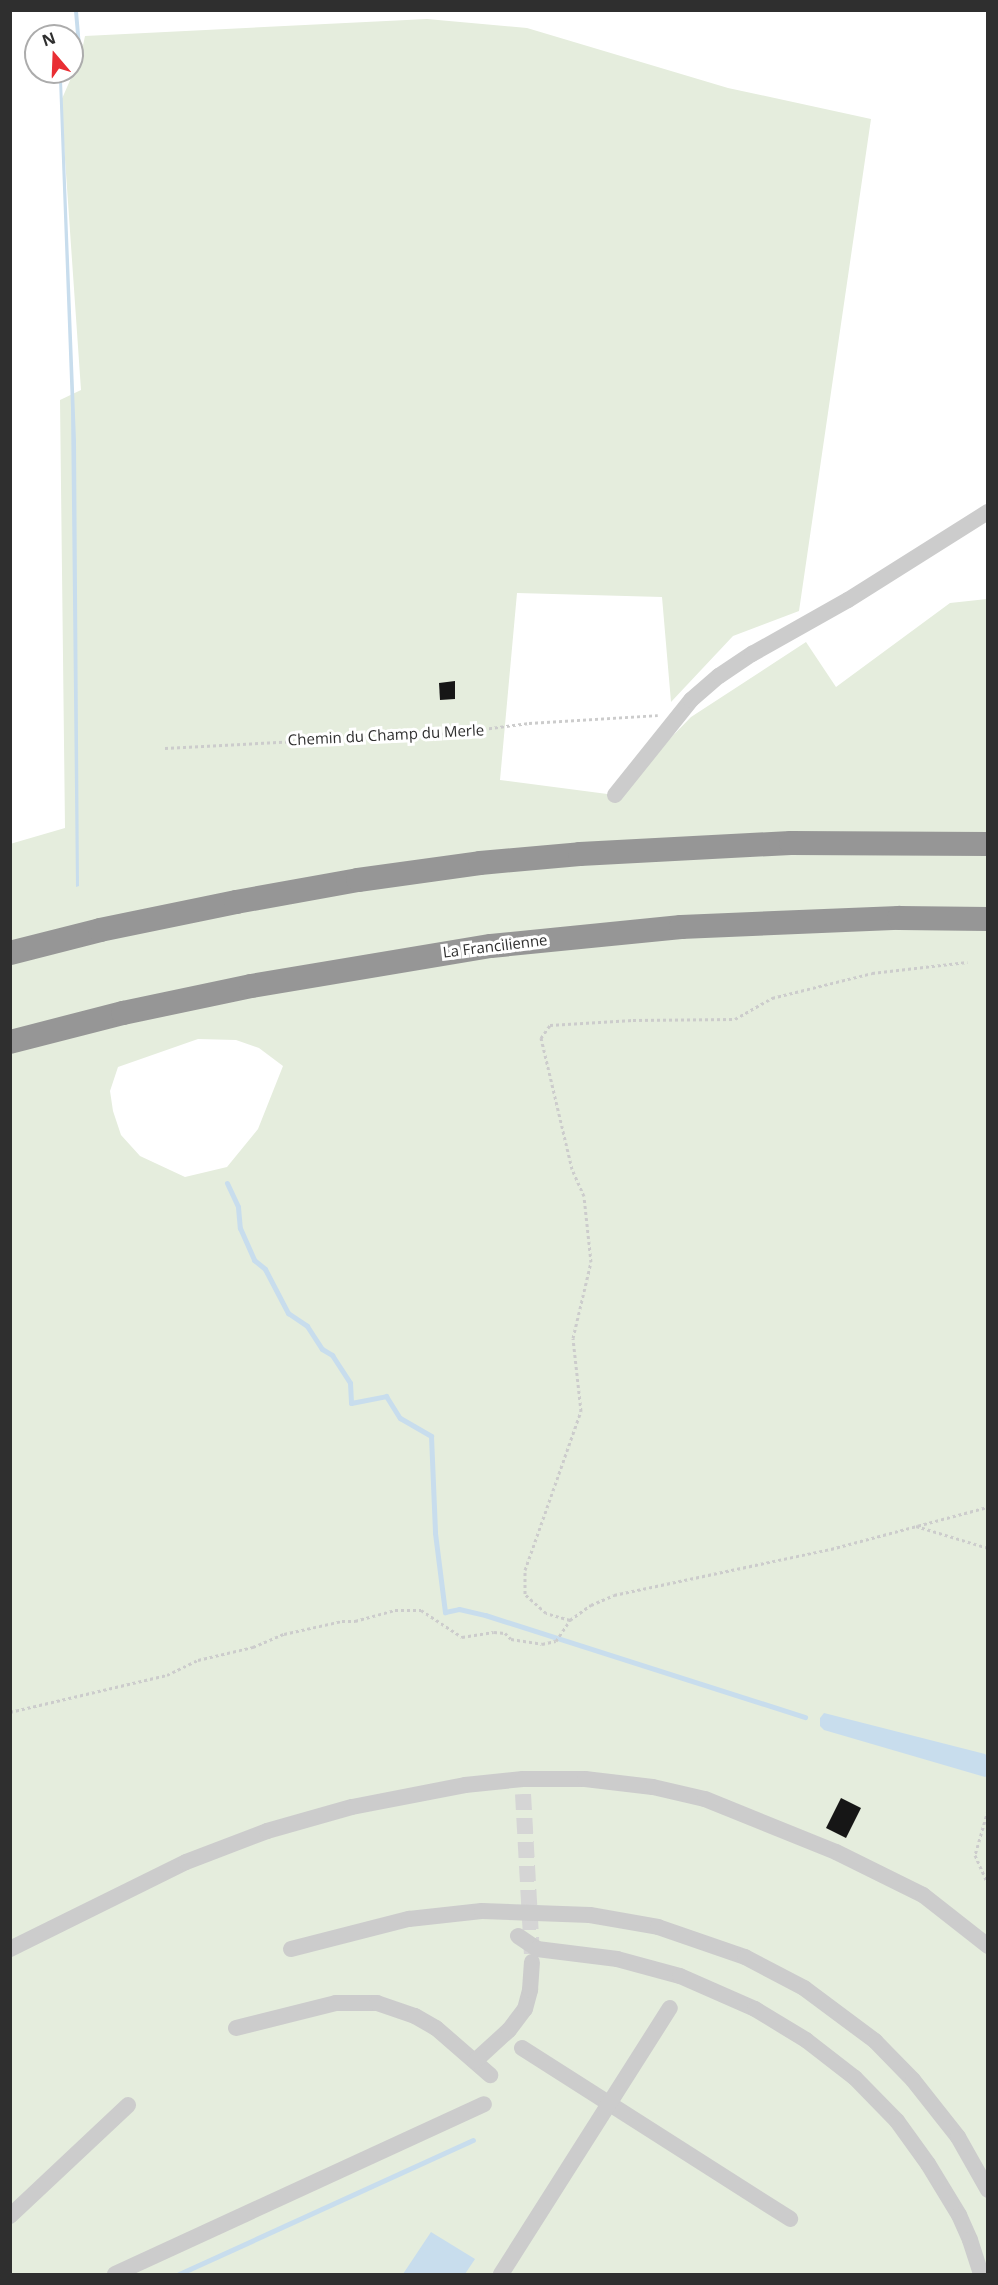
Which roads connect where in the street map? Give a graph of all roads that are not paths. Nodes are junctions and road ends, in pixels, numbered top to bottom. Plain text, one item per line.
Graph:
1 (987, 512) edge
2 (615, 795) dead end
3 (987, 844) edge
4 (987, 919) edge
5 (10, 953) edge
6 (10, 1042) edge
7 (518, 1936) dead end
8 (987, 1946) edge
9 (10, 1949) edge
10 (291, 1949) dead end
11 (532, 1962) tunnel mouth
12 (670, 2008) dead end
13 (236, 2028) dead end
14 (522, 2048) dead end
15 (475, 2061) junction
16 (490, 2075) dead end
17 (484, 2104) dead end
18 (610, 2104) junction
19 (128, 2105) dead end
20 (987, 2190) edge
21 (10, 2216) edge
22 (790, 2219) dead end
23 (115, 2274) edge
24 (501, 2274) edge
25 (981, 2274) edge

1 - 2 street
3 - 5 highway
4 - 6 highway, La Francilienne
7 - 25 street
8 - 9 street
10 - 20 street
11 - 15 street
12 - 18 street
13 - 15 street
14 - 18 street
15 - 16 street
17 - 23 street
18 - 22 street
18 - 24 street
19 - 21 street

